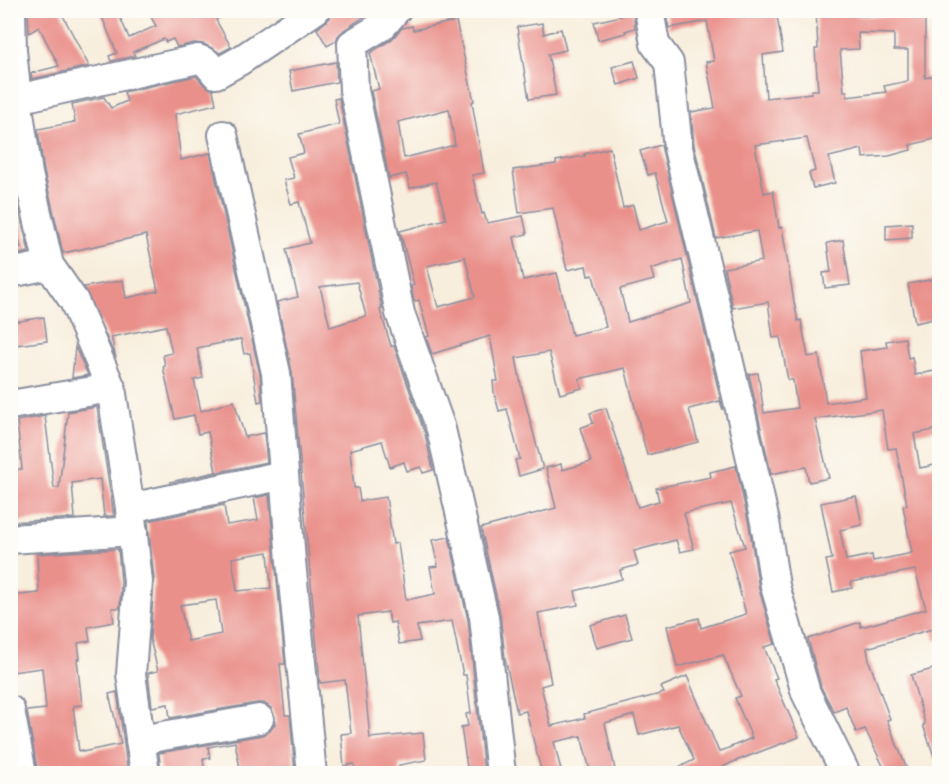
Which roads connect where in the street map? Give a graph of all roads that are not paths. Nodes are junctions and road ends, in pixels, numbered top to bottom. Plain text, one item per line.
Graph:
1 (11, 10) edge
2 (315, 10) edge
3 (396, 10) edge
4 (649, 10) edge
5 (17, 99) junction
6 (223, 135) dead end
7 (49, 265) junction
8 (10, 273) edge
9 (111, 388) junction
10 (10, 405) edge
11 (284, 475) junction
12 (131, 520) junction
13 (10, 539) edge
14 (10, 710) edge
15 (259, 719) dead end
16 (140, 740) junction
17 (22, 774) edge
18 (145, 774) edge
19 (312, 774) edge
20 (501, 774) edge
21 (846, 774) edge

1 - 5 street
2 - 5 street
3 - 20 street
4 - 21 street
5 - 7 street
6 - 11 street
7 - 8 street
7 - 9 street
9 - 10 street
9 - 12 street
11 - 12 street
11 - 19 street
12 - 13 street
12 - 16 street
14 - 17 street
15 - 16 street
16 - 18 street

